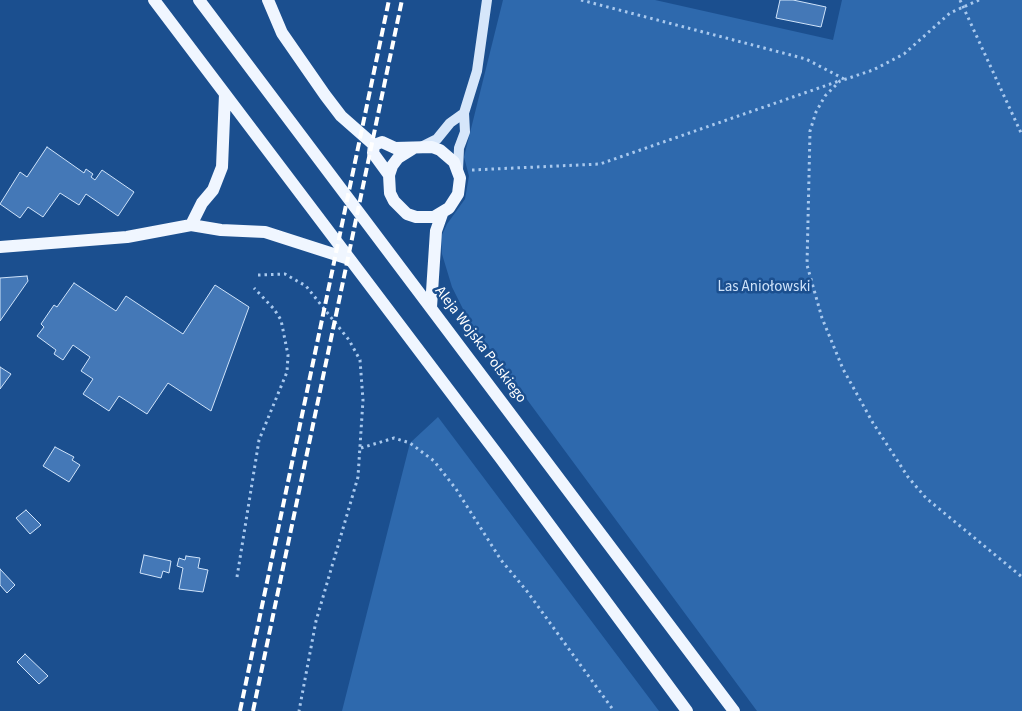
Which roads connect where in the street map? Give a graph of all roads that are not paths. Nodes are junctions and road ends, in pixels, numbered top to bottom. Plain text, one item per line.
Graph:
1 (154, 0) edge
2 (199, 0) edge
3 (268, 0) edge
4 (488, 0) edge
5 (225, 94) junction
6 (464, 113) junction
7 (374, 145) junction
8 (418, 147) junction
9 (458, 170) junction
10 (389, 175) junction
11 (442, 214) junction
12 (191, 225) junction
13 (0, 247) edge
14 (349, 259) junction
15 (431, 307) junction
16 (687, 711) edge
17 (734, 711) edge

1 - 5 main road
2 - 15 main road, Aleja Wojska Polskiego
3 - 7 main road
4 - 6 street
5 - 12 main road
5 - 14 main road
6 - 8 street
6 - 9 street
7 - 8 main road
7 - 10 main road
8 - 9 main road
8 - 10 main road
9 - 11 main road
10 - 11 main road
11 - 15 main road
12 - 13 main road
12 - 14 main road
14 - 16 main road
15 - 17 main road, Aleja Wojska Polskiego

